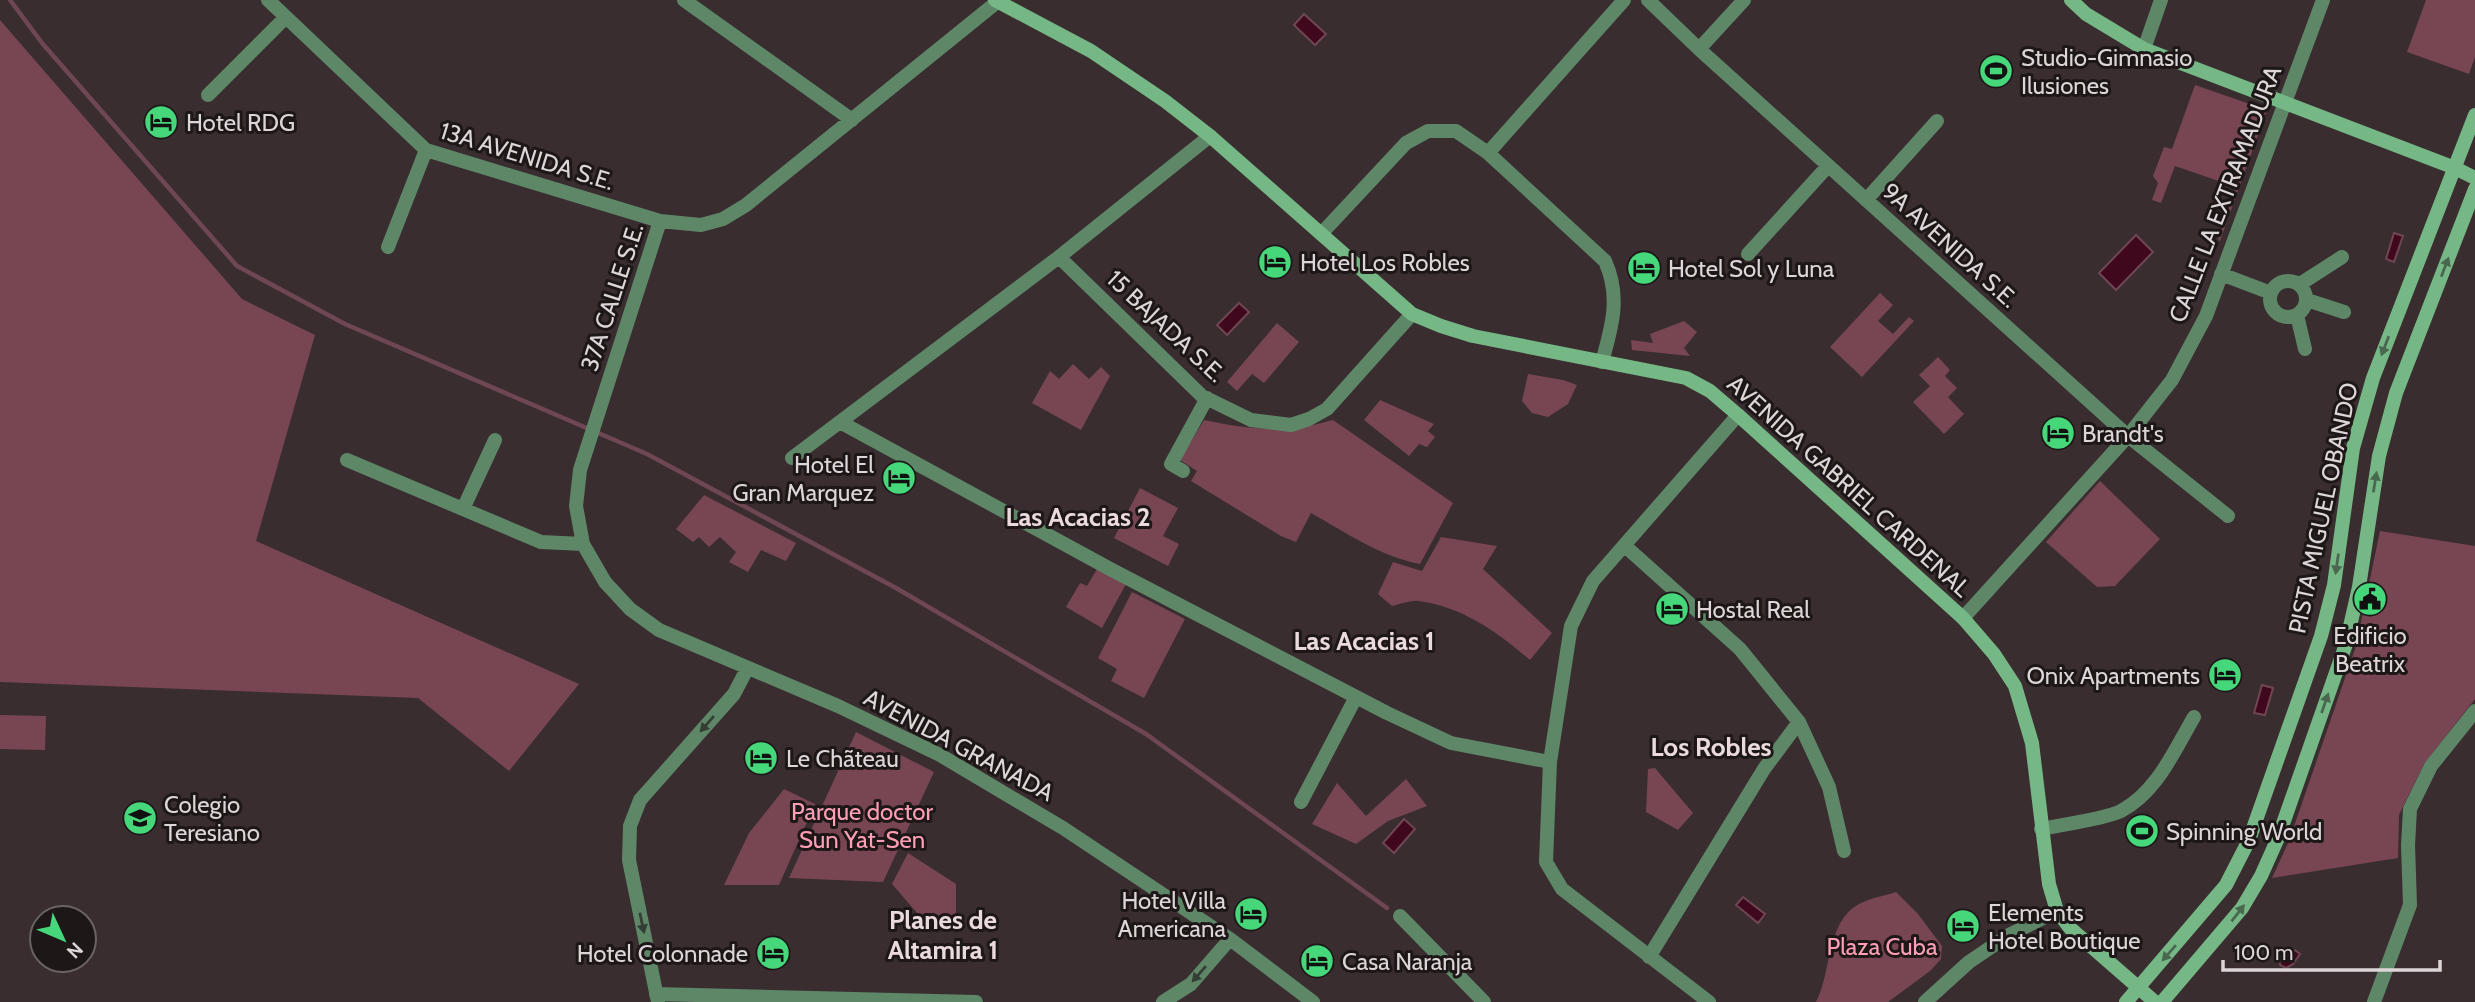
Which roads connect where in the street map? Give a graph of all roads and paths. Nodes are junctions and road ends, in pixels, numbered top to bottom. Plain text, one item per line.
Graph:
1 (268, 0) edge
2 (684, 0) edge
3 (1624, 0) edge
4 (1648, 0) edge
5 (1744, 0) edge
6 (2071, 0) edge
7 (2161, 0) edge
8 (2323, 0) edge
9 (996, 1) edge
10 (286, 17) junction
11 (1699, 49) junction
12 (2144, 49) junction
13 (208, 95) dead end
14 (2284, 103) junction
15 (2475, 115) edge
16 (852, 120) junction
17 (1937, 121) dead end
18 (1209, 136) junction
19 (426, 150) junction
20 (1488, 153) junction
21 (1828, 166) junction
22 (2455, 168) junction
23 (2475, 178) edge
24 (2475, 189) edge
25 (1866, 200) junction
26 (660, 221) junction
27 (1321, 234) junction
28 (388, 247) dead end
29 (1748, 254) dead end
30 (1059, 257) junction
31 (2342, 257) dead end
32 (2221, 274) junction
33 (2300, 284) junction
34 (2271, 293) junction
35 (2307, 300) junction
36 (2344, 312) dead end
37 (1412, 314) junction
38 (2297, 315) junction
39 (2305, 349) dead end
40 (1602, 362) junction
41 (1207, 398) junction
42 (1738, 415) junction
43 (840, 422) junction
44 (2128, 436) junction
45 (495, 440) dead end
46 (792, 458) dead end
47 (347, 460) dead end
48 (1183, 471) dead end
49 (463, 509) junction
50 (2228, 516) dead end
51 (583, 544) junction
52 (1625, 546) junction
53 (1963, 618) junction
54 (747, 669) junction
55 (1356, 697) junction
56 (2475, 711) edge
57 (2194, 717) dead end
58 (1798, 722) junction
59 (1550, 762) junction
60 (1301, 802) dead end
61 (2040, 829) junction
62 (1844, 851) dead end
63 (2057, 911) junction
64 (1400, 916) dead end
65 (1230, 939) junction
66 (1649, 957) junction
67 (2138, 989) junction
68 (657, 998) edge
69 (976, 1002) edge
70 (1163, 1002) edge
71 (1313, 1002) edge
72 (1484, 1002) edge
73 (1709, 1002) edge
74 (1925, 1002) edge
75 (2126, 1002) edge
76 (2155, 1002) edge
77 (2162, 1002) edge
78 (2374, 1002) edge

1 - 10 street, 13A AVENIDA S.E.
2 - 16 street
3 - 20 street
4 - 11 street, 9A AVENIDA S.E.
5 - 11 street
6 - 12 street
7 - 12 street
8 - 14 street, CALLE LA EXTRAMADURA
9 - 16 street, 37A CALLE S.E.
9 - 18 street, AVENIDA GABRIEL CARDENAL
10 - 13 street
10 - 19 street, 13A AVENIDA S.E.
11 - 21 street, 9A AVENIDA S.E.
12 - 14 street
14 - 22 street
14 - 32 street, CALLE LA EXTRAMADURA
15 - 22 street, PISTA MIGUEL OBANDO
16 - 26 street, 37A CALLE S.E.
17 - 25 street
18 - 27 street, AVENIDA GABRIEL CARDENAL
18 - 30 street
19 - 26 street, 13A AVENIDA S.E.
19 - 28 street
20 - 27 street
20 - 40 street
21 - 25 street, 9A AVENIDA S.E.
21 - 29 street
22 - 23 street
22 -> 67 street, PISTA MIGUEL OBANDO
77 -> 24 street, PISTA MIGUEL OBANDO
25 - 44 street, 9A AVENIDA S.E.
26 - 51 street, 37A CALLE S.E.
27 - 37 street, AVENIDA GABRIEL CARDENAL
30 - 41 street, 15 BAJADA S.E.
30 - 43 street
31 - 33 street
32 - 34 street
32 - 44 street, CALLE LA EXTRAMADURA
33 - 34 street
33 - 35 street
34 - 38 street
35 - 36 street
35 - 38 street
37 - 40 street, AVENIDA GABRIEL CARDENAL
37 - 41 street, 15 BAJADA S.E.
38 - 39 street
40 - 42 street, AVENIDA GABRIEL CARDENAL
41 - 48 street
42 - 52 street
42 - 53 street, AVENIDA GABRIEL CARDENAL
43 - 46 street
43 - 55 street
44 - 50 street, 9A AVENIDA S.E.
44 - 53 street, CALLE LA EXTRAMADURA
45 - 49 street
47 - 49 street
49 - 51 street
51 - 54 street, AVENIDA GRANADA
52 - 58 street
52 - 59 street
53 - 61 street, AVENIDA GABRIEL CARDENAL
54 - 65 street, AVENIDA GRANADA
54 -> 68 street
55 - 59 street
55 - 60 street
56 - 78 street
57 - 61 street
58 - 62 street
58 - 66 street
59 - 66 street
61 - 63 street, AVENIDA GABRIEL CARDENAL
63 - 67 street, AVENIDA GABRIEL CARDENAL
63 - 74 street
64 - 72 street
65 -> 70 street
65 - 71 street, AVENIDA GRANADA
66 - 73 street
67 - 75 street, PISTA MIGUEL OBANDO
67 - 76 street, AVENIDA GABRIEL CARDENAL
68 - 69 street

